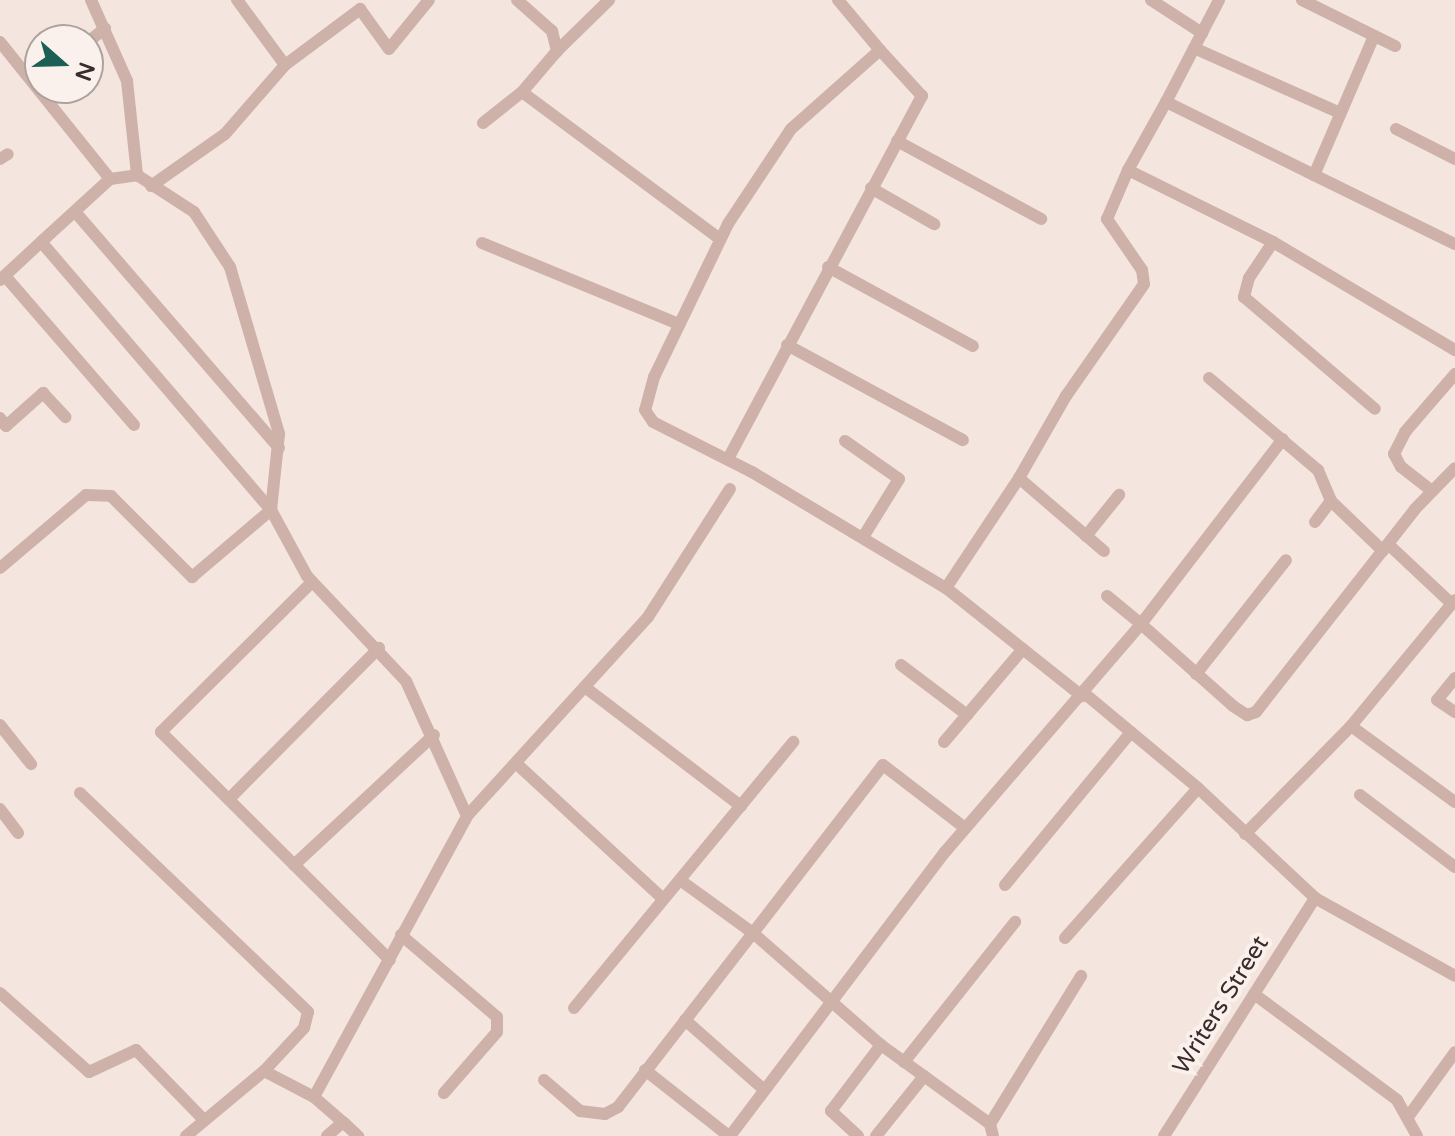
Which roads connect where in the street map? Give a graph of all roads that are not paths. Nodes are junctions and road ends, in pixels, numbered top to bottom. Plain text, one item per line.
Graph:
1 (91, 0) edge
2 (237, 0) edge
3 (429, 0) edge
4 (517, 0) edge
5 (609, 0) edge
6 (838, 0) edge
7 (1151, 0) edge
8 (1219, 0) edge
9 (1302, 0) edge
10 (356, 4) edge
11 (852, 4) edge
12 (105, 28) joint
13 (1202, 33) junction
14 (1374, 36) junction
15 (0, 42) edge
16 (1395, 46) dead end
17 (1194, 48) junction
18 (880, 50) junction
19 (557, 51) junction
20 (285, 65) junction
21 (24, 68) edge
22 (522, 92) junction
23 (1166, 102) junction
24 (54, 104) edge
25 (1340, 113) junction
26 (483, 123) dead end
27 (1396, 129) dead end
28 (897, 141) junction
29 (1455, 159) edge
30 (1128, 170) junction
31 (137, 175) junction
32 (1314, 175) junction
33 (110, 179) junction
34 (151, 186) junction
35 (871, 188) junction
36 (77, 214) junction
37 (1041, 219) dead end
38 (934, 224) dead end
39 (720, 239) junction
40 (41, 242) junction
41 (1273, 242) junction
42 (482, 243) dead end
43 (1455, 244) edge
44 (828, 267) junction
45 (2, 278) edge
46 (679, 324) junction
47 (787, 345) junction
48 (973, 346) dead end
49 (1455, 350) edge
50 (1455, 374) edge
51 (1209, 378) dead end
52 (1375, 409) dead end
53 (65, 417) dead end
54 (0, 418) edge
55 (134, 425) dead end
56 (1283, 439) junction
57 (963, 440) dead end
58 (845, 441) dead end
59 (279, 448) junction
60 (728, 459) junction
61 (1455, 468) edge
62 (1019, 478) junction
63 (730, 489) dead end
64 (1432, 491) junction
65 (1119, 495) dead end
66 (1331, 501) junction
67 (271, 510) junction
68 (1315, 522) dead end
69 (1086, 536) junction
70 (863, 537) junction
71 (1386, 547) junction
72 (1104, 551) dead end
73 (1286, 560) dead end
74 (0, 568) edge
75 (312, 582) junction
76 (946, 588) junction
77 (1107, 596) dead end
78 (1453, 602) edge
79 (1141, 624) junction
80 (379, 648) junction
81 (1023, 649) junction
82 (901, 665) dead end
83 (1196, 674) junction
84 (1455, 678) edge
85 (586, 688) junction
86 (1083, 695) junction
87 (1455, 712) edge
88 (967, 715) junction
89 (0, 725) edge
90 (1351, 726) junction
91 (1131, 732) junction
92 (434, 735) junction
93 (793, 742) dead end
94 (944, 742) dead end
95 (31, 764) dead end
96 (518, 765) junction
97 (1198, 788) junction
98 (80, 793) dead end
99 (1360, 795) dead end
100 (229, 799) junction
101 (1455, 802) edge
102 (741, 806) junction
103 (0, 809) edge
104 (467, 816) junction
105 (965, 828) junction
106 (18, 833) dead end
107 (1245, 834) junction
108 (294, 865) junction
109 (1455, 867) edge
110 (680, 880) junction
111 (1005, 885) dead end
112 (1315, 898) junction
113 (663, 899) junction
114 (1015, 922) dead end
115 (753, 933) junction
116 (401, 935) junction
117 (1065, 938) dead end
118 (390, 960) junction
119 (1081, 976) dead end
120 (1455, 976) edge
121 (0, 993) edge
122 (1254, 994) junction
123 (834, 1003) junction
124 (574, 1008) dead end
125 (685, 1020) junction
126 (881, 1045) junction
127 (1455, 1052) edge
128 (904, 1062) junction
129 (645, 1070) junction
130 (264, 1071) junction
131 (924, 1076) junction
132 (544, 1080) dead end
133 (762, 1088) junction
134 (444, 1093) dead end
135 (314, 1097) junction
136 (1408, 1117) junction
137 (203, 1119) junction
138 (343, 1122) junction
139 (991, 1130) edge
140 (186, 1136) edge
141 (327, 1136) edge
142 (358, 1136) edge
143 (729, 1136) edge
144 (858, 1136) edge
145 (876, 1136) edge
146 (1164, 1136) edge
147 (1417, 1136) edge

1 - 12 street
2 - 20 street
3 - 10 street
4 - 19 street
5 - 19 street
6 - 11 street
7 - 13 street
8 - 13 street
9 - 14 street
10 - 20 street
11 - 18 street
12 - 31 street
13 - 17 street
14 - 16 street
14 - 25 street
15 - 21 street
17 - 23 street
17 - 25 street
18 - 28 street
18 - 39 street
19 - 22 street
20 - 34 street
22 - 26 street
22 - 39 street
23 - 30 street
23 - 32 street
24 - 33 street
25 - 32 street
27 - 29 street
28 - 35 street
28 - 37 street
30 - 41 street
30 - 62 street
31 - 33 street
31 - 34 street
32 - 43 street
33 - 36 street
34 - 59 street
35 - 38 street
35 - 44 street
36 - 40 street
36 - 59 street
39 - 46 street
40 - 45 street
40 - 67 street
41 - 49 street
41 - 52 street
42 - 46 street
44 - 47 street
44 - 48 street
45 - 55 street
46 - 60 street
47 - 57 street
47 - 60 street
50 - 64 street
51 - 56 street
53 - 54 street
56 - 66 street
56 - 79 street
58 - 70 street
59 - 67 street
60 - 70 street
61 - 64 street
62 - 69 street
62 - 76 street
63 - 85 street
64 - 71 street
65 - 69 street
66 - 68 street
66 - 71 street
67 - 74 street
67 - 75 street
69 - 72 street
70 - 76 street
71 - 78 street
71 - 83 street
73 - 83 street
75 - 80 street
75 - 100 street
76 - 81 street
77 - 79 street
78 - 90 street
79 - 83 street
79 - 86 street
80 - 92 street
80 - 100 street
81 - 86 street
81 - 88 street
82 - 88 street
84 - 87 street
85 - 96 street
85 - 102 street
86 - 91 street
86 - 105 street
88 - 94 street
89 - 95 street
90 - 101 street
90 - 107 street
91 - 97 street
91 - 111 street
92 - 104 street
92 - 108 street
93 - 102 street
96 - 104 street
96 - 113 street
97 - 107 street
97 - 117 street
98 - 130 street
99 - 109 street
100 - 108 street
102 - 110 street
103 - 106 street
104 - 116 street
105 - 115 street
105 - 123 street
107 - 112 street
108 - 118 street
110 - 113 street
110 - 115 street
112 - 120 street
112 - 122 street, Writers Street
113 - 124 street
114 - 128 street
115 - 123 street
115 - 125 street
116 - 118 street
116 - 134 street
118 - 135 street
119 - 139 street
121 - 137 street
122 - 136 street
122 - 146 street, Writers Street
123 - 126 street
123 - 133 street
125 - 129 street
125 - 133 street
126 - 128 street
126 - 144 street
127 - 136 street
128 - 131 street
129 - 132 street
129 - 143 street
130 - 135 street
130 - 137 street
131 - 139 street
131 - 145 street
133 - 143 street
135 - 138 street
136 - 147 street
137 - 140 street
138 - 141 street
138 - 142 street

